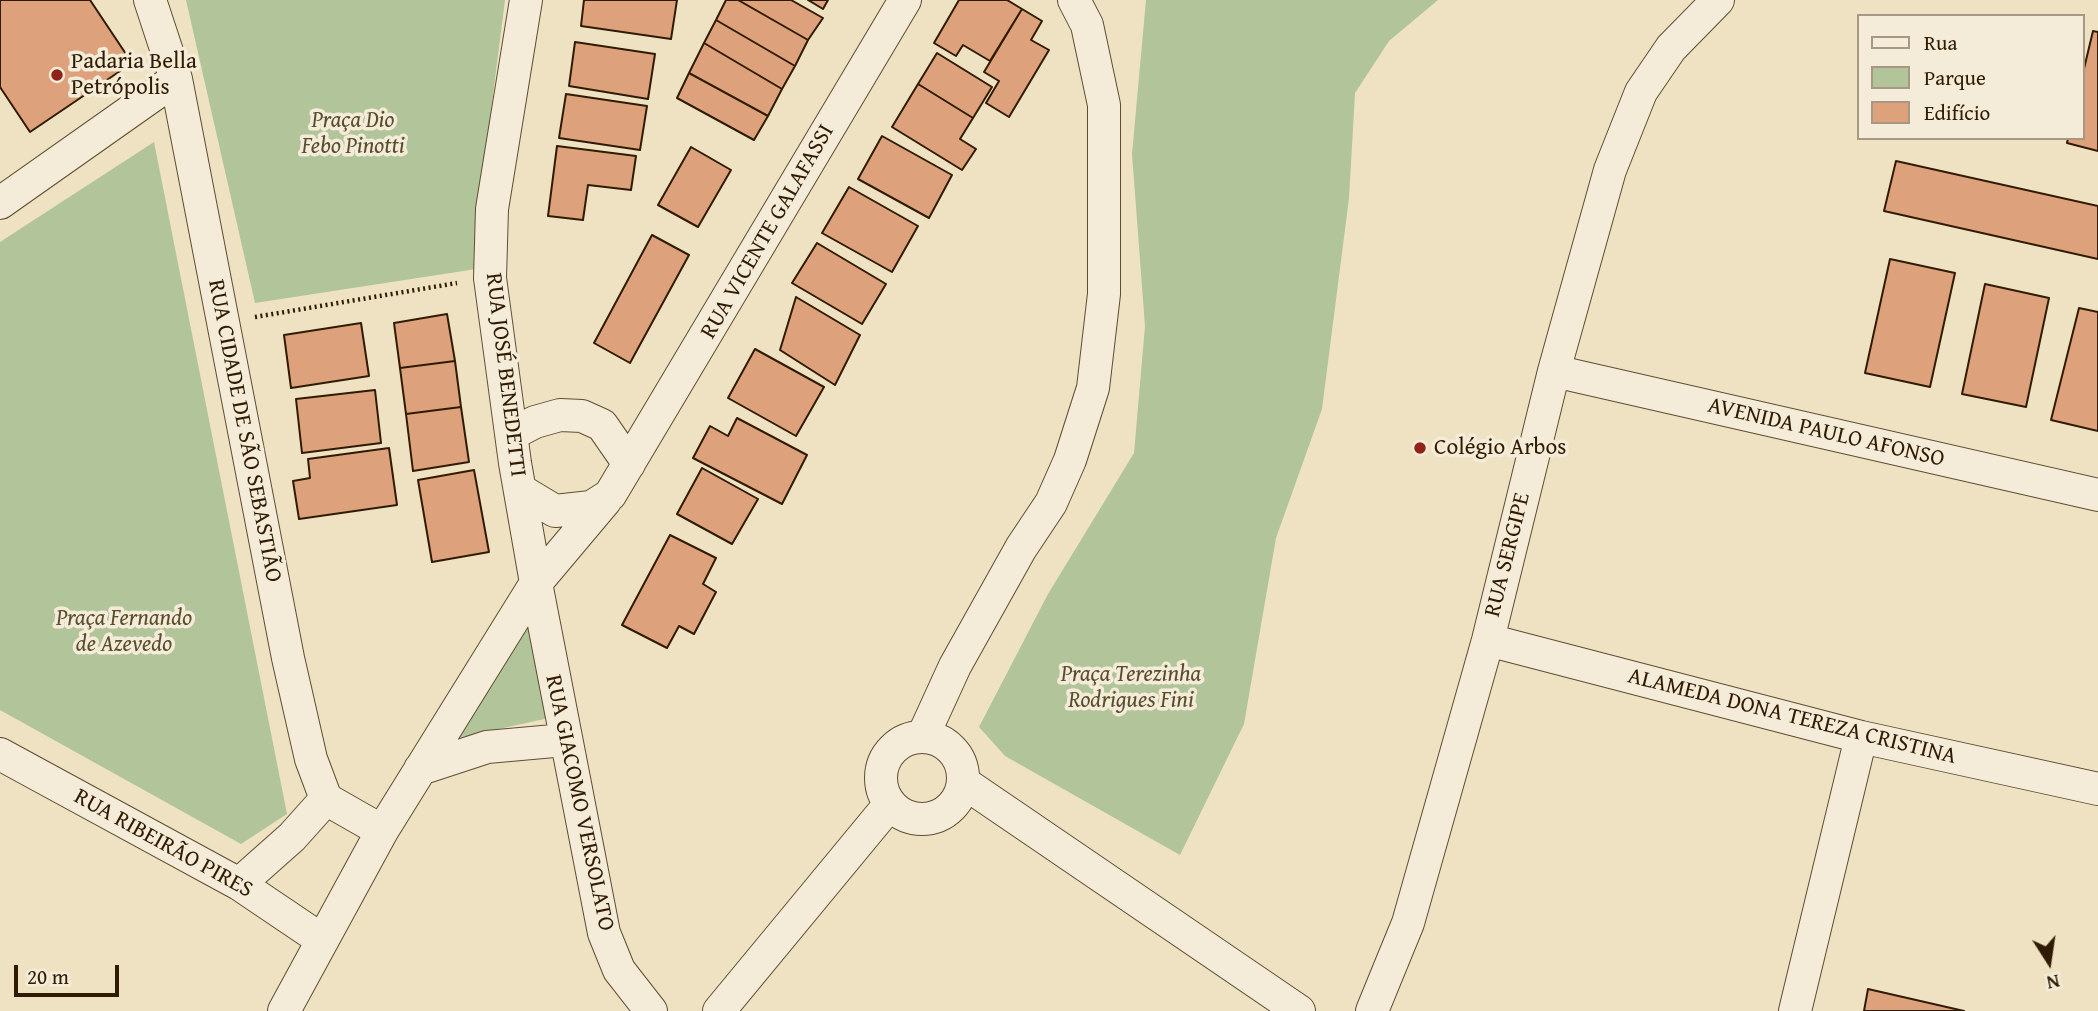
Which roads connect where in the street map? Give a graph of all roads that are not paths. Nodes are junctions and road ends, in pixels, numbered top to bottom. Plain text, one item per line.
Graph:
1 (150, 0) edge
2 (526, 0) edge
3 (905, 0) edge
4 (1073, 0) edge
5 (1718, 0) edge
6 (176, 79) junction
7 (0, 203) edge
8 (1554, 371) junction
9 (512, 434) junction
10 (629, 464) junction
11 (520, 490) junction
12 (610, 495) junction
13 (2098, 495) edge
14 (536, 583) junction
15 (1488, 640) junction
16 (923, 736) junction
17 (1861, 737) junction
18 (565, 740) junction
19 (0, 754) edge
20 (419, 769) junction
21 (963, 782) junction
22 (2098, 789) edge
23 (326, 799) junction
24 (890, 804) junction
25 (382, 831) junction
26 (239, 884) junction
27 (322, 940) junction
28 (284, 1011) edge
29 (650, 1011) edge
30 (719, 1011) edge
31 (1299, 1011) edge
32 (1372, 1011) edge
33 (1795, 1011) edge

1 - 6 street, RUA CIDADE DE SÃO SEBASTIÃO
2 - 9 street, RUA JOSÉ BENEDETTI
3 - 10 street, RUA VICENTE GALAFASSI
4 - 16 street
5 - 8 street, RUA SERGIPE
6 - 7 street
6 - 23 street, RUA CIDADE DE SÃO SEBASTIÃO
8 - 13 street, AVENIDA PAULO AFONSO
8 - 15 street, RUA SERGIPE
9 - 10 street
9 - 11 street, RUA JOSÉ BENEDETTI
10 - 12 street
11 - 12 street
11 - 14 street, RUA JOSÉ BENEDETTI
12 - 14 street
14 - 18 street, RUA GIACOMO VERSOLATO
14 - 20 street
15 - 17 street, ALAMEDA DONA TEREZA CRISTINA
15 - 32 street, RUA SERGIPE
16 - 21 street
16 - 24 street
17 - 22 street, ALAMEDA DONA TEREZA CRISTINA
17 - 33 street
18 - 20 street
18 - 29 street, RUA GIACOMO VERSOLATO
19 - 26 street, RUA RIBEIRÃO PIRES
20 - 25 street
21 - 24 street
21 - 31 street
23 - 25 street
23 - 26 street
24 - 30 street
25 - 27 street
26 - 27 street, RUA RIBEIRÃO PIRES
27 - 28 street

